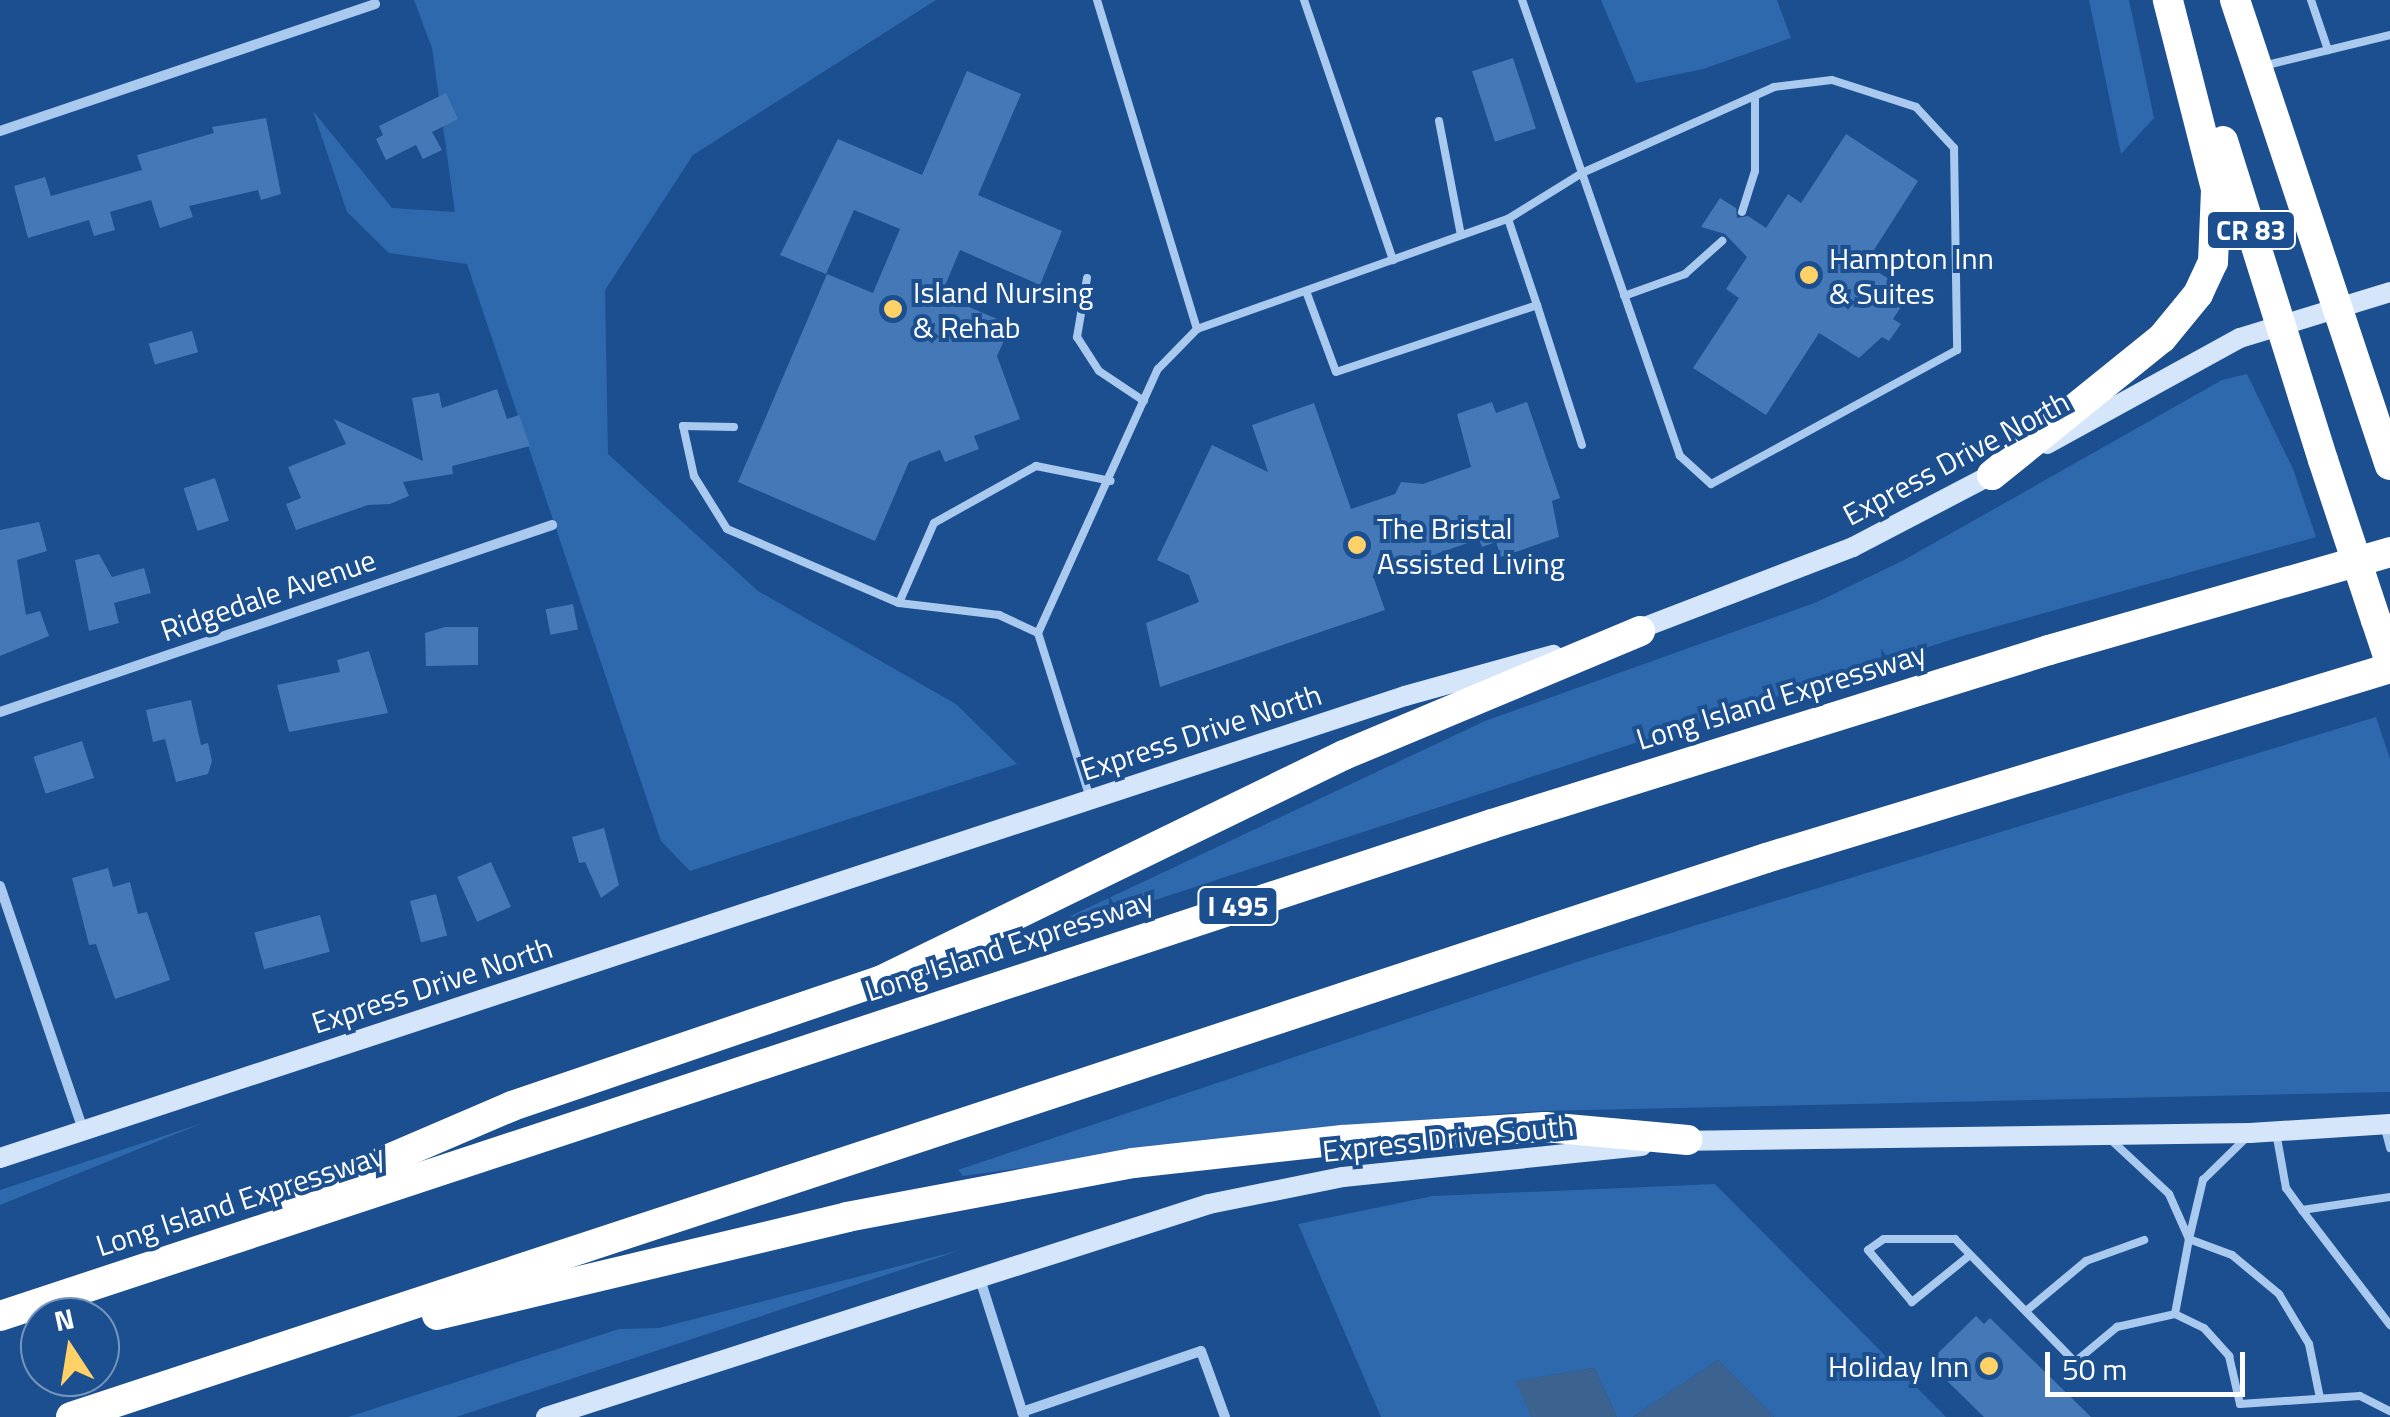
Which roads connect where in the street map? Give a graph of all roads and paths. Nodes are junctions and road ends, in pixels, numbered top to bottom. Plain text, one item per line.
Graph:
1 (1096, 0) edge
2 (1304, 0) edge
3 (1522, 0) edge
4 (2168, 0) edge
5 (2178, 0) edge
6 (2235, 0) edge
7 (2311, 0) edge
8 (374, 4) dead end
9 (2390, 35) edge
10 (2328, 50) junction
11 (2257, 67) junction
12 (1754, 96) junction
13 (1439, 122) dead end
14 (0, 131) edge
15 (1582, 173) junction
16 (1742, 212) dead end
17 (1508, 219) junction
18 (1461, 235) junction
19 (1722, 241) dead end
20 (1394, 260) junction
21 (1087, 278) dead end
22 (1306, 290) junction
23 (2390, 292) edge
24 (1624, 296) junction
25 (1537, 305) junction
26 (2337, 305) junction
27 (2280, 323) junction
28 (1197, 329) junction
29 (1144, 401) junction
30 (734, 427) dead end
31 (1582, 445) dead end
32 (2386, 454) edge
33 (1992, 475) junction
34 (1111, 480) junction
35 (552, 525) dead end
36 (2390, 552) edge
37 (898, 603) junction
38 (1640, 630) junction
39 (1038, 633) junction
40 (2390, 665) edge
41 (0, 712) edge
42 (1091, 801) junction
43 (0, 886) edge
44 (2387, 1125) edge
45 (83, 1131) junction
46 (2276, 1132) junction
47 (2250, 1133) junction
48 (2106, 1134) junction
49 (1687, 1140) junction
50 (2390, 1148) edge
51 (0, 1158) edge
52 (2390, 1197) edge
53 (2302, 1210) junction
54 (2144, 1240) dead end
55 (2189, 1240) junction
56 (1970, 1254) junction
57 (979, 1275) junction
58 (94, 1285) junction
59 (2026, 1311) junction
60 (2174, 1314) junction
61 (0, 1316) edge
62 (2390, 1325) edge
63 (230, 1364) junction
64 (2320, 1398) junction
65 (2390, 1411) edge
66 (1023, 1414) edge
67 (71, 1417) edge
68 (546, 1417) edge
69 (1225, 1417) edge

1 - 28 lane
2 - 20 lane
3 - 15 lane
4 - 33 highway
5 - 27 highway, CR 83
6 - 11 highway, CR 83
7 - 10 lane
8 - 14 street
9 - 10 lane
10 - 11 lane
11 - 26 highway, CR 83
12 - 15 lane
12 - 16 lane
12 - 24 lane
13 - 18 lane
15 - 17 lane
15 - 24 lane
17 - 18 lane
17 - 25 lane
18 - 20 lane
19 - 24 lane
20 - 22 lane
21 - 29 lane
22 - 25 lane
22 - 28 lane
23 - 26 main road, Express Drive North
25 - 31 lane
26 - 27 main road, Express Drive North
26 - 32 highway, CR 83
27 - 33 main road, Express Drive North
27 - 40 highway, CR 83, bridge
28 - 29 lane
29 - 34 lane
30 - 37 lane
33 - 38 main road, Express Drive North
34 - 37 lane
34 - 39 lane
35 - 41 street, Ridgedale Avenue
36 - 58 highway, Long Island Expressway / I 495
37 - 39 lane
38 - 42 main road, Express Drive North
38 - 58 highway
39 - 42 lane
40 - 63 highway
42 - 45 main road, Express Drive North
43 - 45 street
44 - 46 main road, Express Drive South
44 - 50 lane
45 - 51 main road, Express Drive North
46 - 47 main road, Express Drive South
46 - 53 lane
47 - 48 main road, Express Drive South
47 - 55 lane
48 - 49 main road, Express Drive South
48 - 55 lane
49 - 57 main road, Express Drive South
49 - 63 highway
52 - 53 lane
53 - 62 lane
54 - 59 lane
55 - 60 lane
55 - 64 lane
56 - 56 lane
56 - 59 lane
57 - 66 street
57 - 68 main road, Express Drive South
58 - 61 highway, Long Island Expressway / I 495
59 - 60 lane
60 - 64 lane
63 - 67 highway
64 - 65 lane
66 - 69 street

